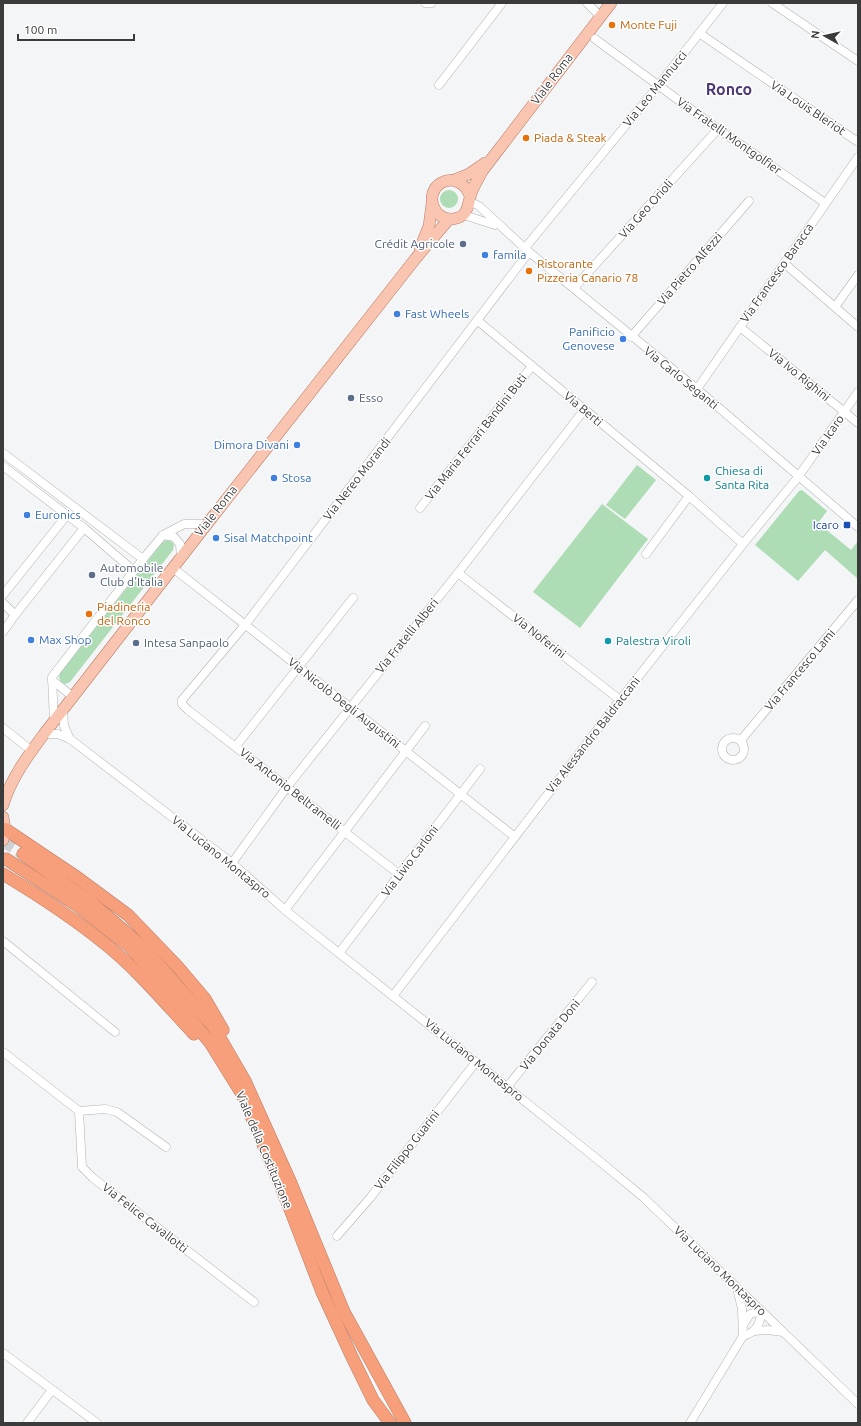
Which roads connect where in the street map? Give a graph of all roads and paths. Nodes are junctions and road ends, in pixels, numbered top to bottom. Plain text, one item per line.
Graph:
1 (425, 3) edge
2 (432, 3) edge
3 (502, 3) edge
4 (587, 3) edge
5 (611, 3) edge
6 (723, 3) edge
7 (772, 3) edge
8 (600, 16) junction
9 (698, 33) junction
10 (595, 39) dead end
11 (858, 61) edge
12 (439, 85) dead end
13 (658, 86) junction
14 (718, 129) junction
15 (858, 142) edge
16 (494, 155) junction
17 (858, 157) edge
18 (454, 180) junction
19 (470, 199) junction
20 (749, 201) dead end
21 (432, 203) junction
22 (825, 203) junction
23 (464, 215) junction
24 (449, 219) junction
25 (503, 230) junction
26 (527, 250) junction
27 (417, 257) junction
28 (785, 264) junction
29 (858, 275) edge
30 (574, 288) junction
31 (836, 307) junction
32 (478, 321) junction
33 (740, 327) junction
34 (858, 327) edge
35 (631, 337) junction
36 (532, 366) junction
37 (697, 389) junction
38 (858, 392) edge
39 (584, 410) junction
40 (844, 412) junction
41 (858, 423) edge
42 (3, 453) edge
43 (3, 466) edge
44 (798, 478) junction
45 (689, 496) junction
46 (420, 508) dead end
47 (66, 515) junction
48 (207, 524) junction
49 (858, 527) edge
50 (84, 528) junction
51 (163, 535) junction
52 (742, 544) junction
53 (646, 554) dead end
54 (181, 558) junction
55 (142, 559) junction
56 (173, 568) junction
57 (134, 571) junction
58 (458, 573) junction
59 (3, 595) edge
60 (353, 598) dead end
61 (858, 600) edge
62 (3, 603) edge
63 (15, 615) junction
64 (245, 625) junction
65 (3, 632) edge
66 (298, 667) junction
67 (52, 680) junction
68 (73, 697) junction
69 (620, 700) junction
70 (182, 702) joint
71 (349, 708) junction
72 (63, 710) junction
73 (54, 721) junction
74 (425, 726) dead end
75 (3, 728) edge
76 (44, 734) junction
77 (70, 739) junction
78 (741, 740) dead end
79 (236, 746) junction
80 (32, 751) junction
81 (407, 752) junction
82 (19, 768) junction
83 (480, 769) dead end
84 (3, 781) edge
85 (287, 787) junction
86 (461, 794) junction
87 (3, 805) edge
88 (4, 829) edge
89 (346, 832) junction
90 (515, 837) junction
91 (23, 854) tunnel mouth
92 (6, 859) dead end
93 (232, 863) junction
94 (3, 874) edge
95 (400, 875) junction
96 (285, 910) junction
97 (3, 941) edge
98 (339, 953) junction
99 (592, 982) dead end
100 (393, 996) junction
101 (115, 1032) dead end
102 (3, 1052) edge
103 (476, 1062) junction
104 (245, 1081) junction
105 (507, 1087) junction
106 (242, 1094) junction
107 (79, 1111) junction
108 (166, 1147) dead end
109 (337, 1236) dead end
110 (738, 1288) junction
111 (254, 1302) dead end
112 (761, 1311) junction
113 (743, 1326) junction
114 (754, 1331) junction
115 (783, 1332) junction
116 (744, 1336) junction
117 (3, 1353) edge
118 (381, 1380) junction
119 (52, 1390) junction
120 (373, 1400) junction
121 (858, 1404) edge
122 (27, 1423) edge
123 (97, 1423) edge
124 (386, 1423) edge
125 (390, 1423) edge
126 (405, 1423) edge
127 (414, 1423) edge
128 (690, 1423) edge

1 - 2 street
3 - 12 street
4 - 8 street
5 - 8 main road, Viale Roma
6 - 9 street, Via Leo Mannucci
7 - 11 street
8 - 16 main road, Viale Roma
9 - 13 street, Via Leo Mannucci
9 - 15 street, Via Louis Bleriot
10 - 13 street, Via Fratelli Montgolfier
13 - 14 street, Via Fratelli Montgolfier
13 - 26 street, Via Leo Mannucci
14 - 22 street, Via Fratelli Montgolfier
14 - 30 street, Via Geo Orioli
16 - 18 main road, Viale Roma
16 - 19 main road, Viale Roma
17 - 22 street, Via Francesco Baracca
18 - 19 main road
18 - 21 main road
19 - 23 main road
19 - 25 street, Via Carlo Seganti
20 - 35 street, Via Pietro Alfezzi
21 - 24 main road
21 - 27 main road, Viale Roma
22 - 28 street, Via Francesco Baracca
23 - 24 main road
23 - 25 street, Via Carlo Seganti
24 - 27 main road, Viale Roma
25 - 26 street, Via Carlo Seganti
26 - 30 street, Via Carlo Seganti
26 - 32 street, Via Nereo Morandi
27 - 48 main road, Viale Roma
28 - 31 street
28 - 33 street, Via Francesco Baracca
29 - 31 street
30 - 35 street, Via Carlo Seganti
31 - 34 street
32 - 36 street, Via Berti
32 - 64 street, Via Nereo Morandi
33 - 37 street, Via Francesco Baracca
33 - 40 street, Via Ivo Righini
35 - 37 street, Via Carlo Seganti
36 - 39 street, Via Berti
36 - 46 street, Via Maria Ferrari Bandini Buti
37 - 44 street, Via Carlo Seganti
38 - 40 street, Via Icaro
39 - 45 street, Via Berti
39 - 58 street, Via Fratelli Alberi
40 - 41 street, Via Ivo Righini
40 - 44 street, Via Icaro
42 - 55 street
43 - 47 street
44 - 49 street, Via Carlo Seganti
44 - 52 street, Via Alessandro Baldraccani
45 - 52 street, Via Berti
45 - 53 street
47 - 50 street
47 - 59 street
48 - 51 street
48 - 54 main road, Viale Roma
50 - 57 street
50 - 63 street
51 - 54 street
51 - 55 street
52 - 69 street, Via Alessandro Baldraccani
54 - 56 main road, Viale Roma
55 - 57 street
56 - 64 street, Via Nicolò Degli Augustini
56 - 68 main road, Viale Roma
57 - 67 street
58 - 69 street, Via Noferini
58 - 71 street, Via Fratelli Alberi
60 - 66 street
61 - 78 street, Via Francesco Lami
62 - 63 street
63 - 65 street
64 - 66 street, Via Nicolò Degli Augustini
64 - 70 street, Via Nereo Morandi
66 - 71 street, Via Nicolò Degli Augustini
66 - 79 street
67 - 68 street
67 - 73 street
68 - 72 main road, Viale Roma
69 - 90 street, Via Alessandro Baldraccani
70 - 79 street, Via Antonio Beltramelli
71 - 81 street, Via Nicolò Degli Augustini
71 - 85 street, Via Fratelli Alberi
72 - 73 main road, Viale Roma
72 - 77 street
73 - 76 main road, Viale Roma
74 - 81 street
75 - 80 street
76 - 77 street, Via Luciano Montaspro
76 - 80 main road, Viale Roma
77 - 93 street, Via Luciano Montaspro
79 - 85 street, Via Antonio Beltramelli
80 - 82 main road, Viale Roma
81 - 86 street, Via Nicolò Degli Augustini
81 - 89 street
82 - 84 main road, Viale Roma
82 - 87 main road, Viale Roma
83 - 86 street, Via Livio Carloni
85 - 89 street, Via Antonio Beltramelli
85 - 93 street, Via Fratelli Alberi
86 - 90 street, Via Nicolò Degli Augustini
86 - 95 street, Via Livio Carloni
88 - 104 highway
89 - 95 street, Via Antonio Beltramelli
89 - 96 street
90 - 100 street, Via Alessandro Baldraccani
91 - 104 highway, Viale della Costituzione
92 - 106 highway, Viale della Costituzione
93 - 96 street, Via Luciano Montaspro
94 - 106 highway
95 - 98 street, Via Livio Carloni
96 - 98 street, Via Luciano Montaspro
97 - 101 street
98 - 100 street, Via Luciano Montaspro
99 - 105 street, Via Donata Doni
100 - 103 street, Via Luciano Montaspro
102 - 107 street
103 - 105 street, Via Luciano Montaspro
103 - 109 street, Via Filippo Guarini
104 - 118 highway, Viale della Costituzione
105 - 110 street, Via Luciano Montaspro
106 - 120 highway, Viale della Costituzione
107 - 108 street
107 - 111 street, Via Felice Cavallotti
110 - 112 street, Via Luciano Montaspro
110 - 113 street
112 - 113 street
112 - 114 street
112 - 115 street, Via Luciano Montaspro
113 - 116 street
114 - 115 street
114 - 116 street
115 - 121 street, Via Luciano Montaspro
116 - 128 street
117 - 119 street
118 - 126 highway, Viale della Costituzione
118 - 127 highway
119 - 122 street
119 - 123 street
120 - 124 highway
120 - 125 highway, Viale della Costituzione

